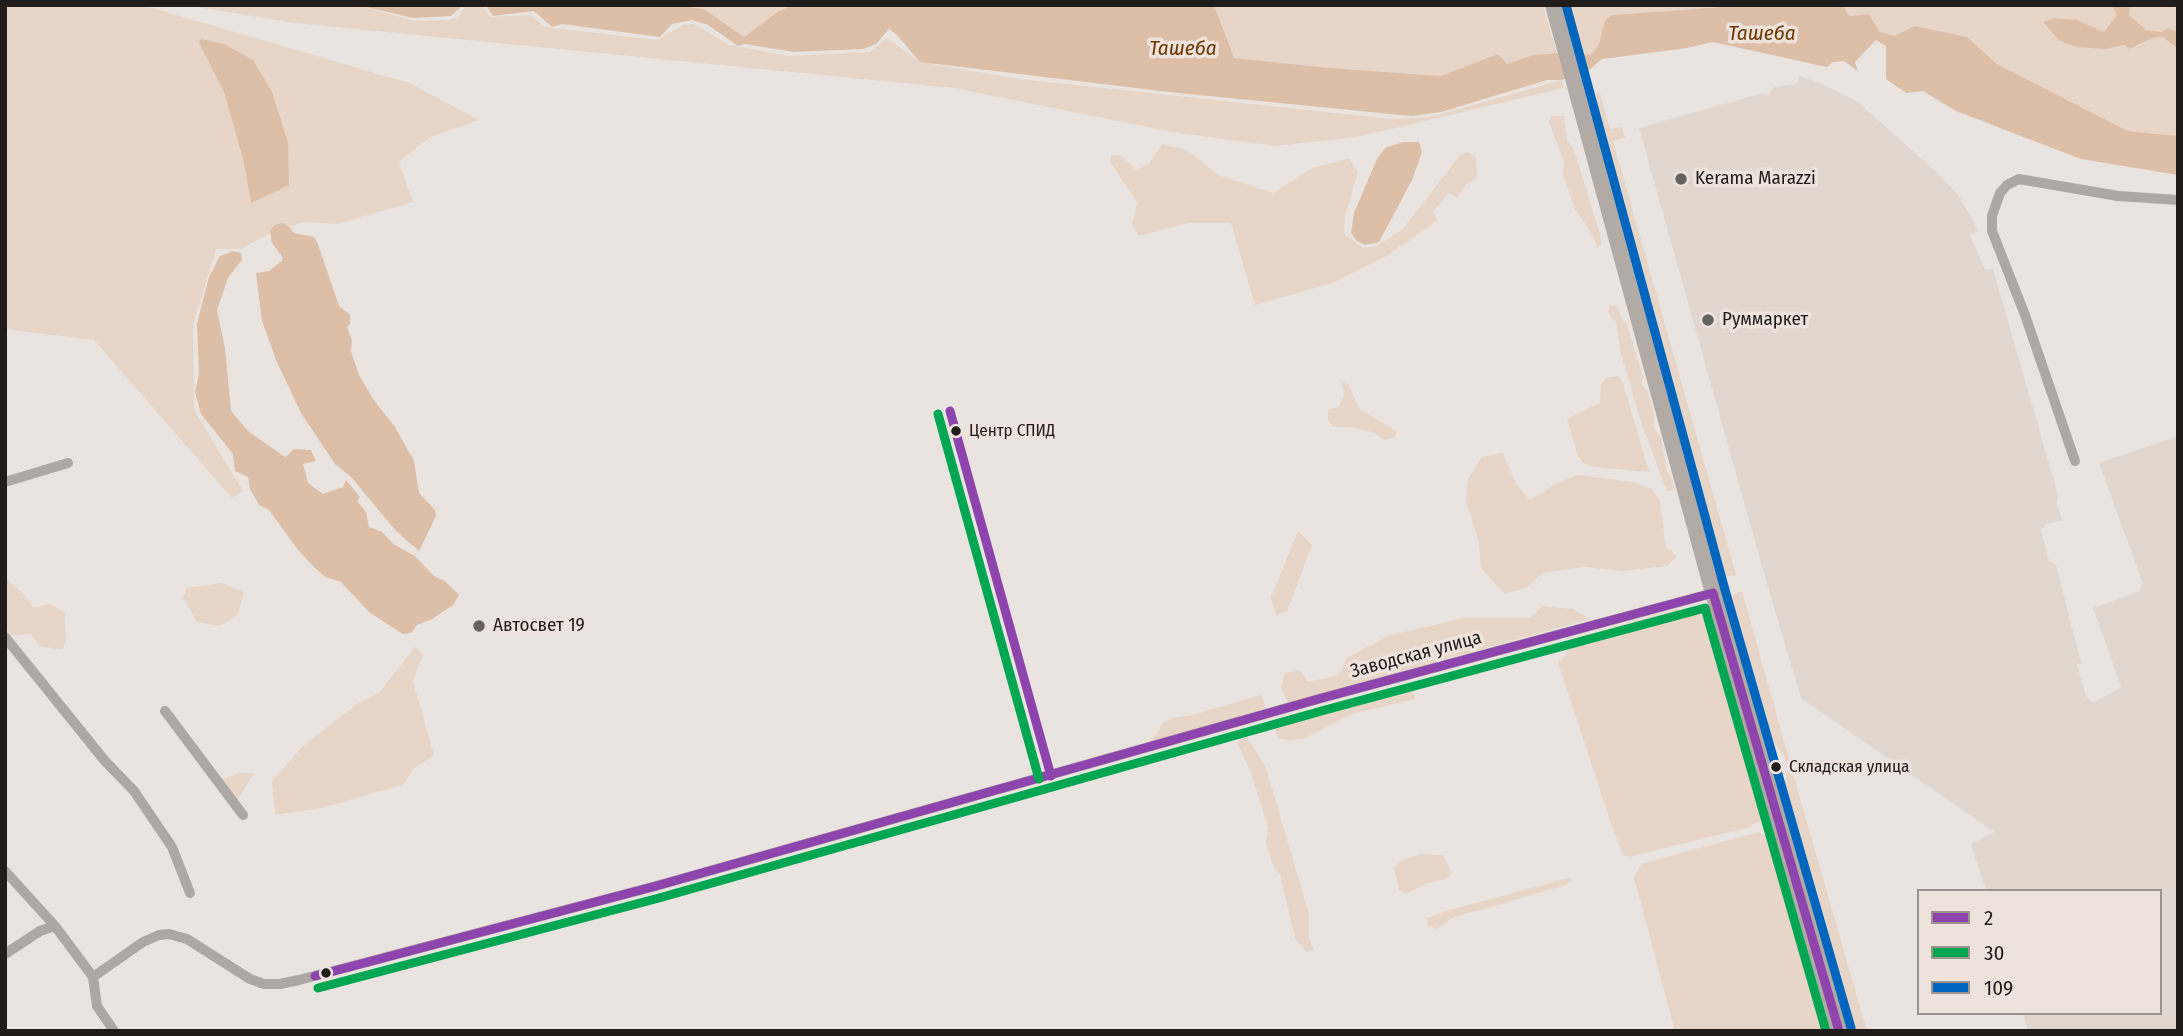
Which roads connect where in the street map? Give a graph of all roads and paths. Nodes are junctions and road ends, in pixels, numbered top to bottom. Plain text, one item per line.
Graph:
1 (1555, 13) edge
2 (2178, 200) edge
3 (2075, 461) dead end
4 (68, 463) dead end
5 (5, 482) edge
6 (1713, 593) junction
7 (5, 637) edge
8 (165, 711) dead end
9 (243, 815) dead end
10 (5, 871) edge
11 (190, 893) dead end
12 (55, 926) junction
13 (5, 954) edge
14 (93, 977) junction
15 (114, 1031) edge
16 (1839, 1031) edge

1 - 6 main road
2 - 3 street
4 - 5 street
6 - 14 street, Заводская улица
6 - 16 main road
7 - 11 street
8 - 9 street
10 - 12 street
12 - 13 street
12 - 14 street
14 - 15 street

